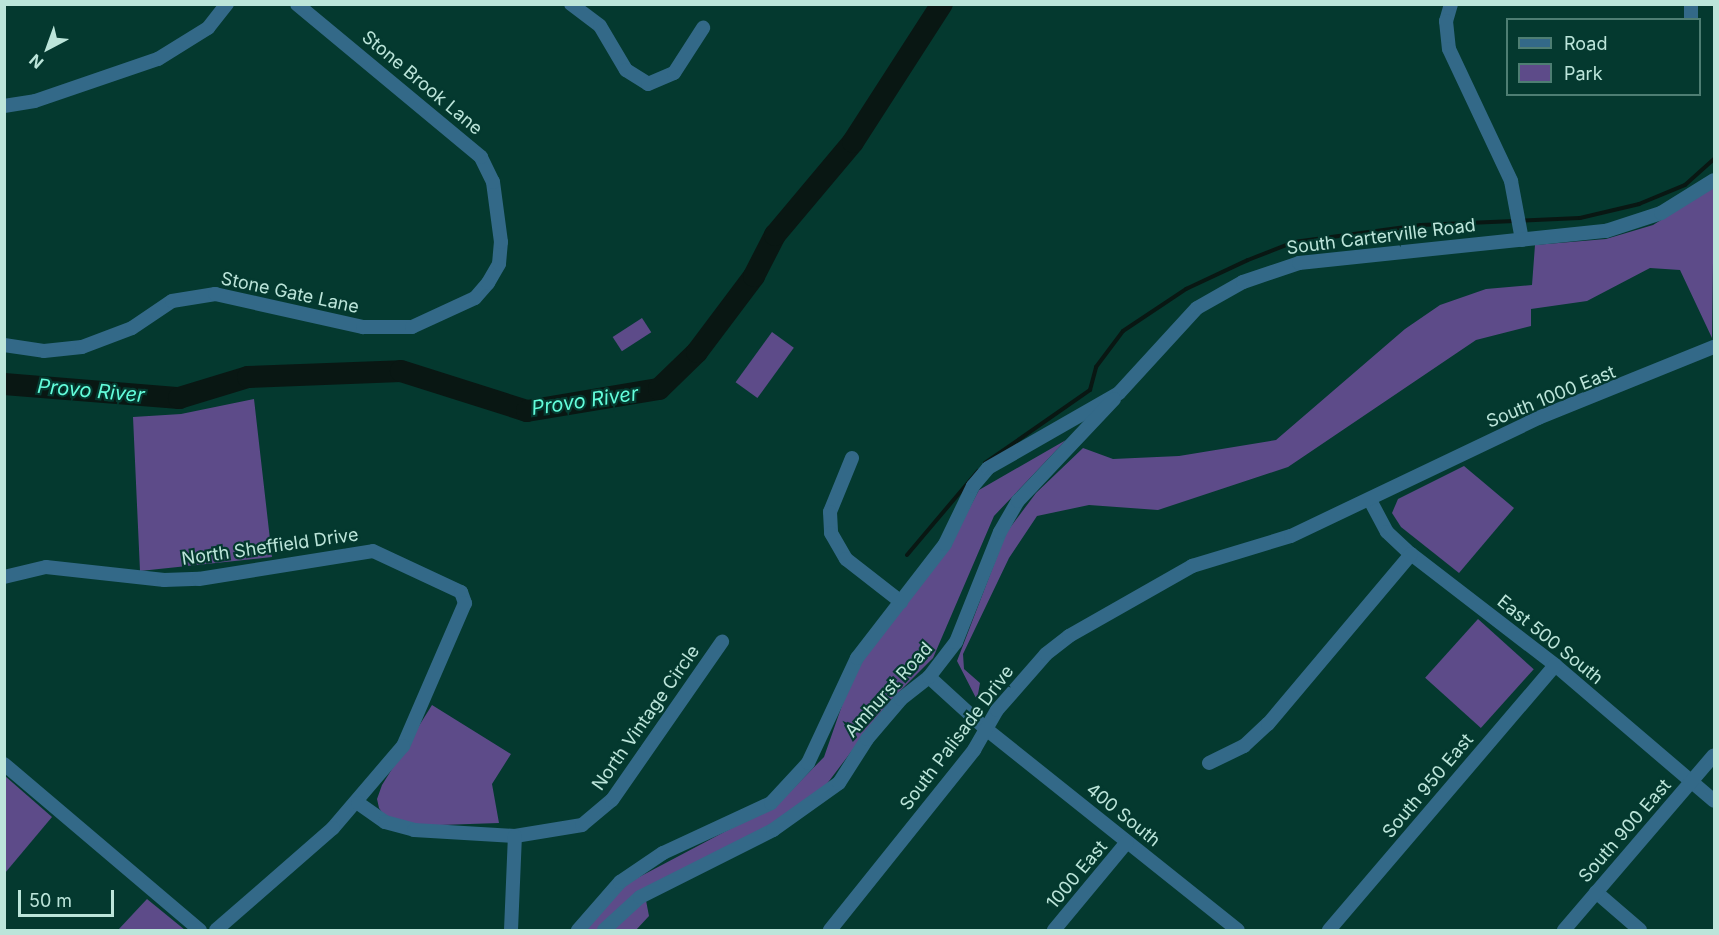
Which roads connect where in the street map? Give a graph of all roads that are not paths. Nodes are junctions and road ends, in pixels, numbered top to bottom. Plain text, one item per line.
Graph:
1 (227, 4) edge
2 (297, 4) edge
3 (571, 4) edge
4 (1451, 4) edge
5 (703, 28) dead end
6 (4, 106) edge
7 (1714, 180) edge
8 (1522, 240) junction
9 (501, 242) joint
10 (4, 345) edge
11 (1714, 347) edge
12 (1119, 393) junction
13 (852, 458) dead end
14 (1371, 501) junction
15 (1411, 554) junction
16 (4, 577) edge
17 (901, 602) junction
18 (722, 642) dead end
19 (1555, 665) junction
20 (929, 677) junction
21 (986, 729) junction
22 (1714, 755) edge
23 (1209, 763) dead end
24 (4, 764) edge
25 (1691, 782) junction
26 (1714, 801) edge
27 (358, 803) junction
28 (515, 836) junction
29 (1127, 842) junction
30 (1596, 892) junction
31 (200, 930) edge
32 (216, 930) edge
33 (511, 930) edge
34 (578, 930) edge
35 (604, 930) edge
36 (831, 930) edge
37 (1054, 930) edge
38 (1238, 930) edge
39 (1329, 930) edge
40 (1564, 930) edge
41 (1640, 930) edge

1 - 6 street
2 - 9 street, Stone Brook Lane
3 - 5 street
4 - 8 street
7 - 8 street, South Carterville Road
8 - 12 street, South Carterville Road
9 - 10 street, Stone Gate Lane
11 - 14 street, South 1000 East
12 - 17 street, South Carterville Road
12 - 20 street, Amhurst Road
13 - 17 street
14 - 15 street, East 500 South
14 - 21 street, South Palisade Drive
15 - 19 street, East 500 South
15 - 23 street
16 - 27 street, North Sheffield Drive
17 - 34 street, South Carterville Road
18 - 28 street, North Vintage Circle
19 - 25 street, East 500 South
19 - 39 street, South 950 East
20 - 21 street, 400 South
20 - 35 street, Amhurst Road
21 - 29 street, 400 South
21 - 36 street, South Palisade Drive
22 - 25 street, South 900 East
24 - 31 street
25 - 26 street, East 500 South
25 - 30 street, South 900 East
27 - 28 street, North Vintage Circle
27 - 32 street
28 - 33 street
29 - 37 street, 1000 East
29 - 38 street, 400 South
30 - 40 street, South 900 East
30 - 41 street

